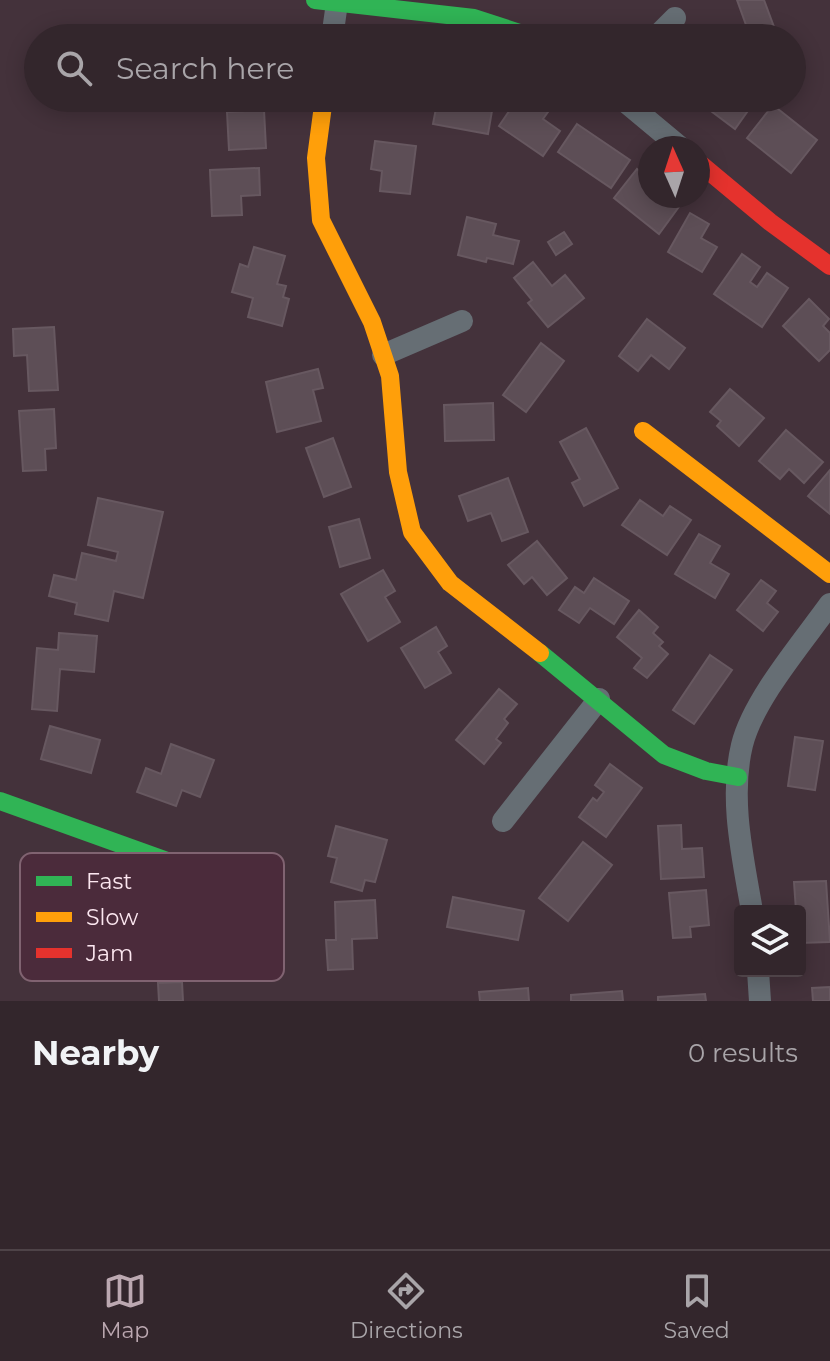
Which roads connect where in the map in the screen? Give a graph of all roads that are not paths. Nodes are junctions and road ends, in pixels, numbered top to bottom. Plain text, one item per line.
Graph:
1 (326, 1) edge
2 (675, 18) dead end
3 (330, 24) edge
4 (492, 24) edge
5 (669, 24) edge
6 (322, 112) edge
7 (638, 112) edge
8 (667, 136) edge
9 (710, 172) edge
10 (830, 266) edge
11 (462, 321) dead end
12 (383, 355) junction
13 (643, 431) dead end
14 (830, 574) edge
15 (830, 604) edge
16 (599, 699) junction
17 (738, 777) junction
18 (0, 801) edge
19 (503, 821) dead end
20 (149, 853) edge
21 (751, 905) edge
22 (758, 977) edge
23 (760, 1001) edge

1 - 3 street
1 - 4 street
2 - 5 street
6 - 12 street
7 - 8 street
9 - 10 street
11 - 12 street
12 - 16 street
13 - 14 street
15 - 17 street
16 - 17 street
16 - 19 street
17 - 21 street
18 - 20 street
22 - 23 street

